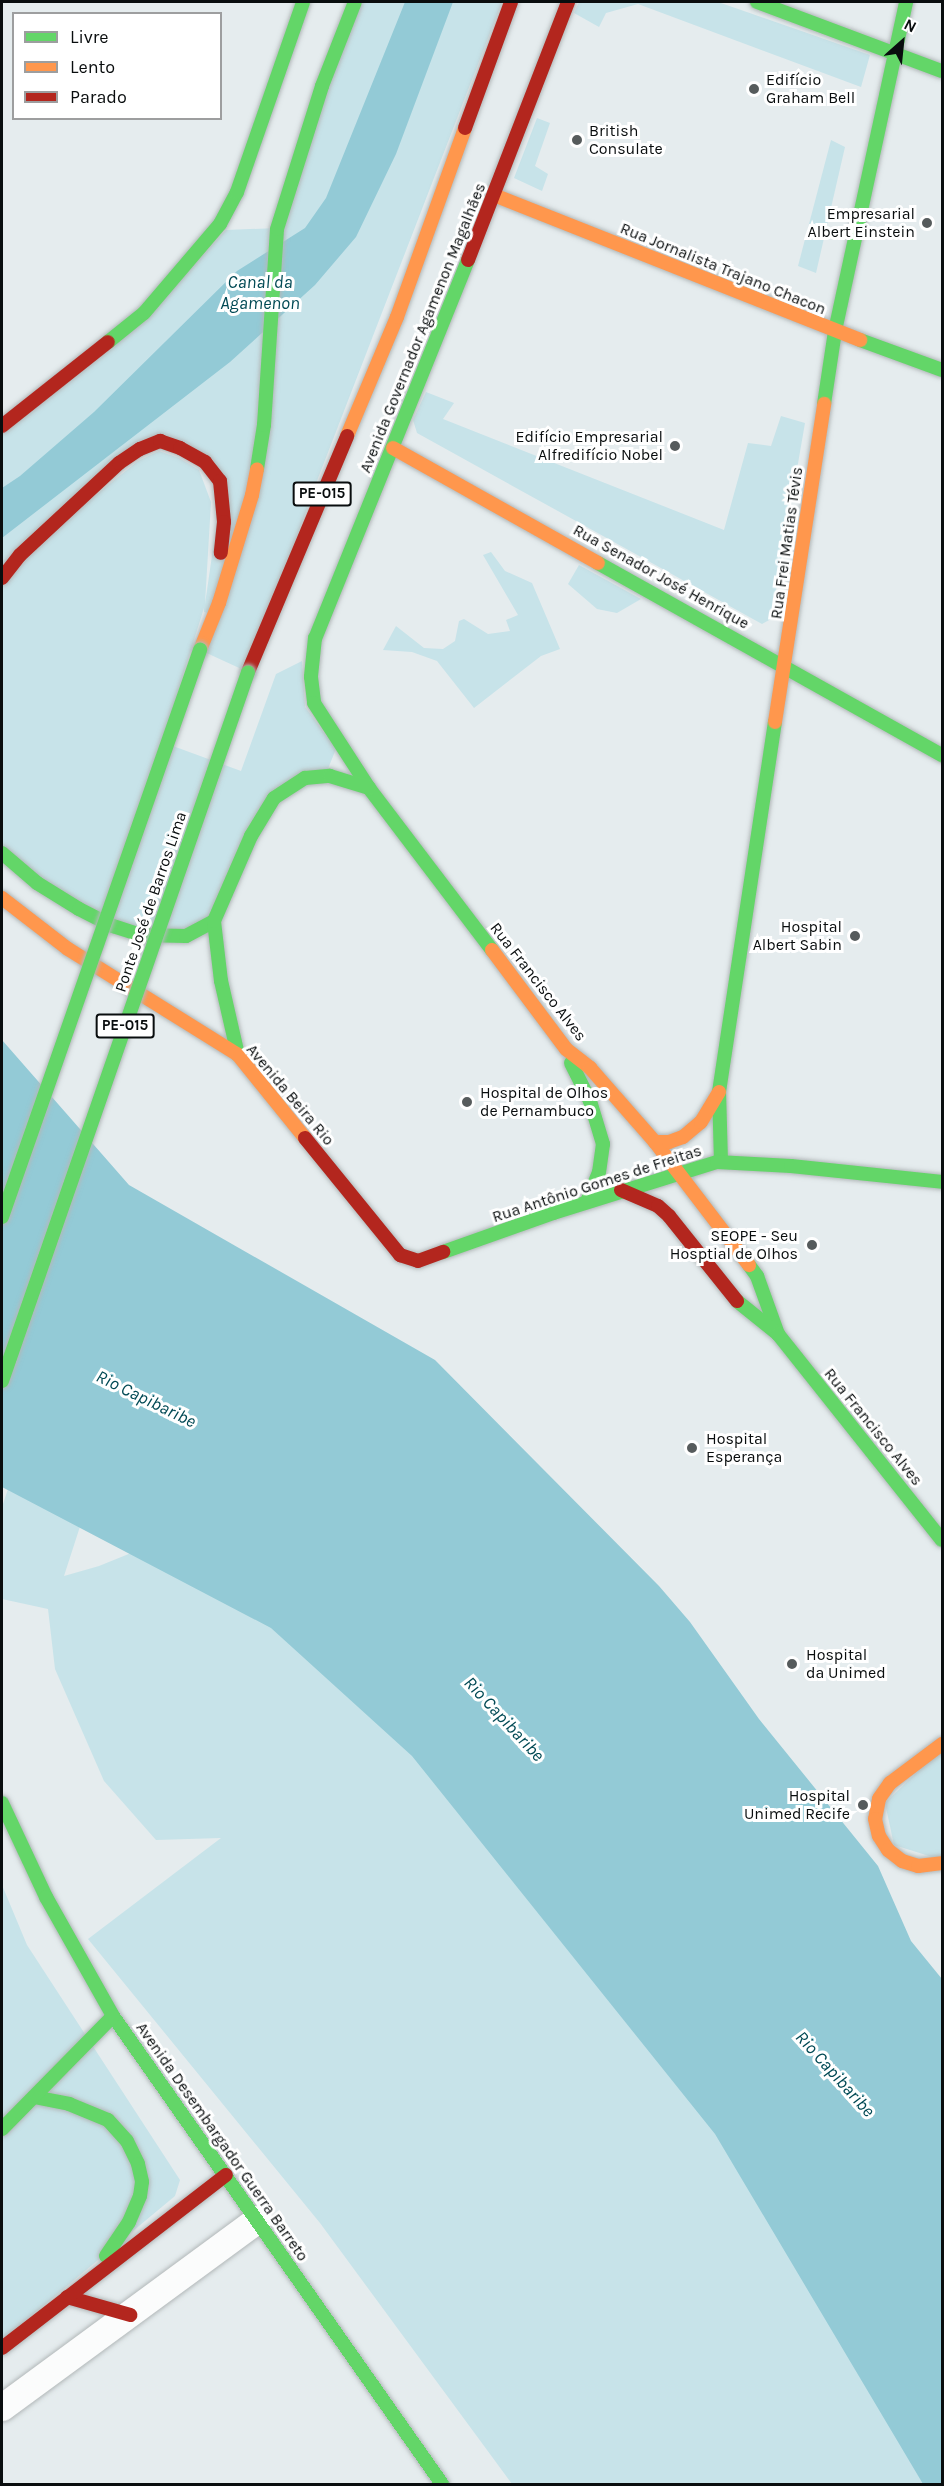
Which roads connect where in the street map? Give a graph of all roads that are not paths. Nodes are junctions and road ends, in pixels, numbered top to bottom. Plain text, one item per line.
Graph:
1 (303, 2) edge
2 (355, 2) edge
3 (511, 2) edge
4 (568, 2) edge
5 (757, 2) edge
6 (906, 2) edge
7 (896, 53) junction
8 (942, 71) edge
9 (494, 195) junction
10 (835, 331) junction
11 (942, 369) edge
12 (2, 426) edge
13 (393, 448) junction
14 (2, 578) edge
15 (214, 615) junction
16 (785, 665) junction
17 (248, 672) joint
18 (314, 703) joint
19 (942, 755) edge
20 (369, 788) junction
21 (2, 853) edge
22 (2, 898) edge
23 (214, 921) junction
24 (566, 1049) junction
25 (238, 1055) junction
26 (719, 1092) junction
27 (655, 1142) junction
28 (721, 1162) junction
29 (678, 1172) junction
30 (942, 1182) edge
31 (621, 1190) junction
32 (587, 1202) junction
33 (2, 1217) edge
34 (384, 1235) joint
35 (778, 1334) junction
36 (2, 1381) edge
37 (942, 1540) edge
38 (942, 1744) edge
39 (2, 1803) edge
40 (942, 1863) edge
41 (113, 2016) junction
42 (34, 2097) junction
43 (2, 2129) edge
44 (226, 2175) junction
45 (258, 2219) junction
46 (84, 2283) junction
47 (67, 2297) junction
48 (130, 2315) junction
49 (2, 2348) edge
50 (2, 2407) edge
51 (442, 2484) edge

1 - 12 main road
2 - 15 main road, PE-015
3 - 17 main road, Avenida Governador Agamenon Magalhães / PE-015
4 - 9 main road, Avenida Governador Agamenon Magalhães
5 - 7 main road
6 - 7 main road, Rua Frei Matias Tévis
7 - 8 main road
7 - 10 main road, Rua Frei Matias Tévis
9 - 10 main road, Rua Jornalista Trajano Chacon
9 - 13 main road, Avenida Governador Agamenon Magalhães
10 - 11 main road, Rua Jornalista Trajano Chacon
10 - 16 main road, Rua Frei Matias Tévis
13 - 16 main road, Rua Senador José Henrique
13 - 18 main road, Avenida Governador Agamenon Magalhães
14 - 15 main road
15 - 33 main road, PE-015, bridge
16 - 19 main road, Rua Senador José Henrique
16 - 26 main road, Rua Frei Matias Tévis
17 - 36 main road, Ponte José de Barros Lima / PE-015, bridge
18 - 20 main road, Rua Francisco Alves
20 - 23 main road
20 - 24 main road, Rua Francisco Alves
21 - 23 main road
22 - 25 main road, Avenida Beira Rio
23 - 25 main road
24 - 27 main road, Rua Francisco Alves
24 - 32 main road
25 - 34 main road, Avenida Beira Rio
26 - 27 main road, Rua Frei Matias Tévis
26 - 28 main road, Rua Frei Matias Tévis
27 - 29 main road, Rua Francisco Alves
28 - 29 main road, Rua Antônio Gomes de Freitas
28 - 30 main road, Rua Antônio Gomes de Freitas
29 - 31 main road, Rua Antônio Gomes de Freitas
29 - 35 main road, Rua Francisco Alves
31 - 32 main road, Rua Antônio Gomes de Freitas
31 - 35 main road, Rua Francisco Alves
32 - 34 main road, Rua Antônio Gomes de Freitas
35 - 37 main road, Rua Francisco Alves
38 - 40 main road
39 - 41 main road, Avenida Desembargador Guerra Barreto
41 - 42 main road
41 - 44 main road, Avenida Desembargador Guerra Barreto
42 - 43 main road
42 - 46 main road
44 - 45 main road, Avenida Desembargador Guerra Barreto
44 - 46 main road
45 - 48 street
45 - 51 main road, Avenida Desembargador Guerra Barreto
46 - 47 main road
47 - 48 main road
47 - 49 main road
48 - 50 street

